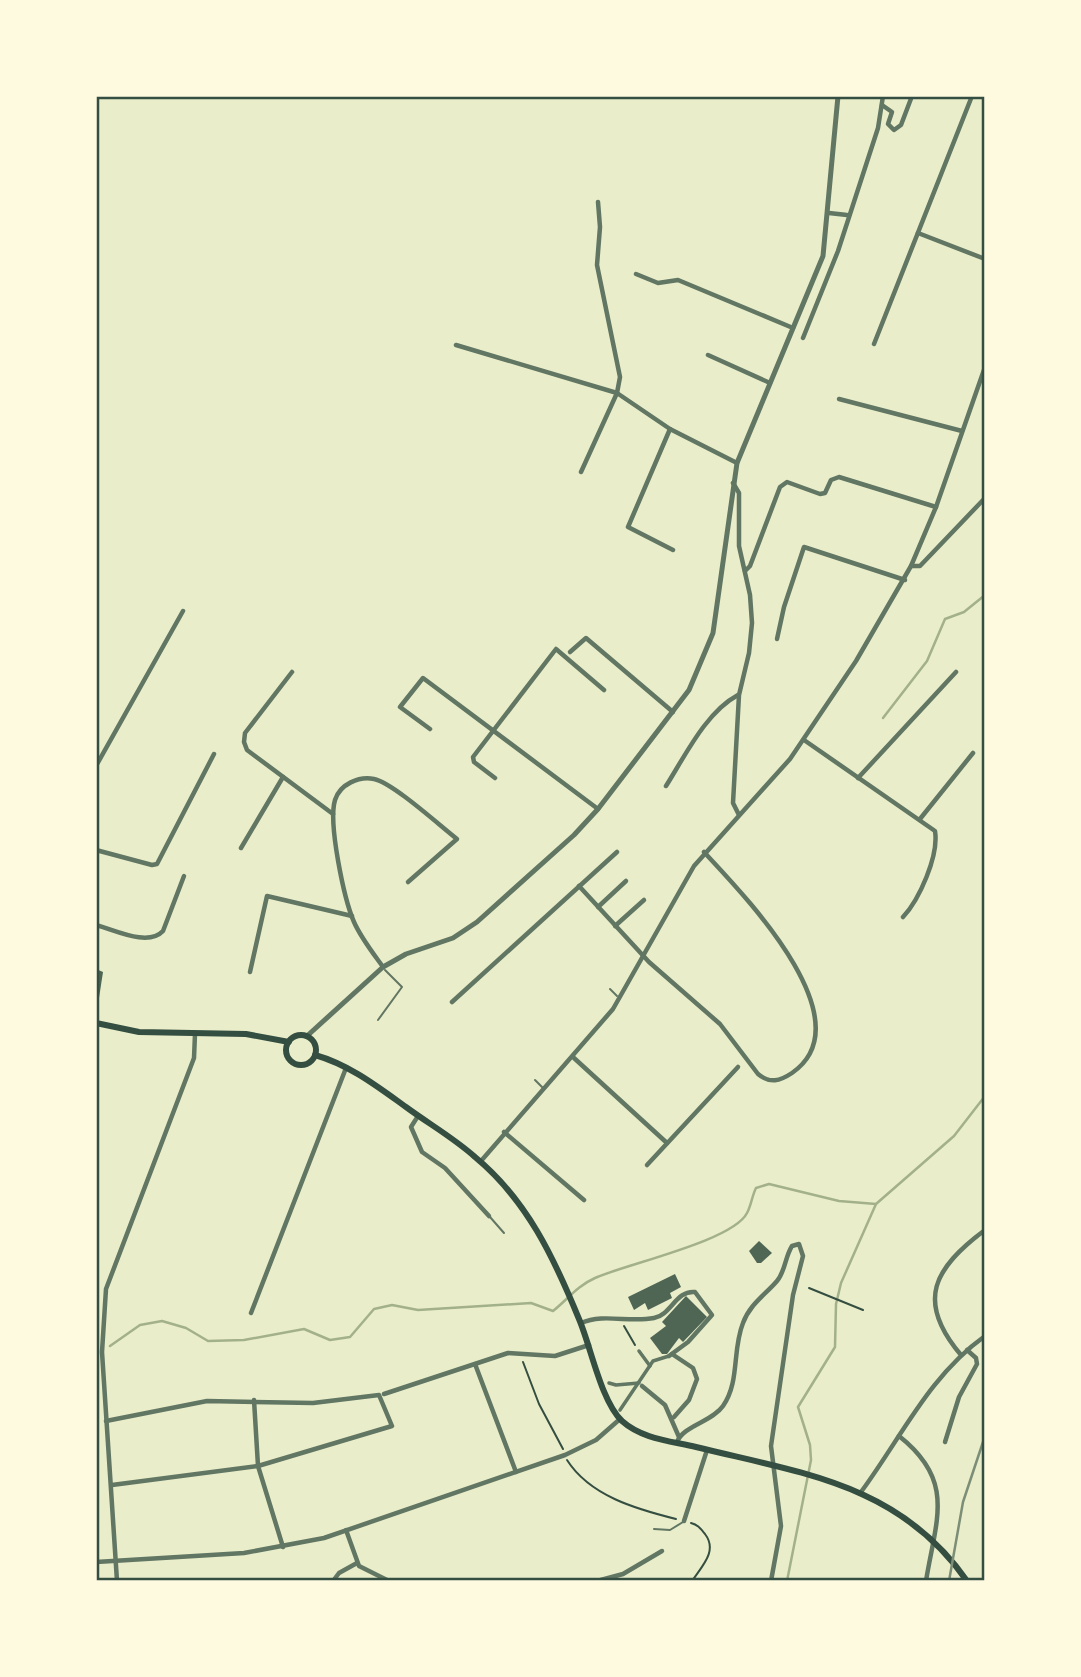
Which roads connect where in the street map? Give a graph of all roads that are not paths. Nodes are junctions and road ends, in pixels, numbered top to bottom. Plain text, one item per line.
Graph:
1 (838, 96) edge
2 (883, 96) edge
3 (912, 96) edge
4 (972, 96) edge
5 (882, 105) junction
6 (598, 202) dead end
7 (829, 213) junction
8 (847, 215) junction
9 (918, 233) junction
10 (985, 259) edge
11 (636, 274) dead end
12 (794, 328) junction
13 (803, 338) dead end
14 (874, 344) dead end
15 (456, 345) dead end
16 (708, 355) dead end
17 (985, 367) edge
18 (771, 383) junction
19 (617, 393) junction
20 (839, 399) dead end
21 (670, 429) junction
22 (962, 431) junction
23 (737, 463) junction
24 (581, 472) dead end
25 (733, 482) junction
26 (985, 498) edge
27 (936, 507) junction
28 (673, 550) dead end
29 (911, 566) junction
30 (745, 571) junction
31 (905, 580) junction
32 (183, 611) dead end
33 (777, 639) dead end
34 (570, 652) dead end
35 (292, 672) dead end
36 (956, 672) dead end
37 (604, 690) dead end
38 (739, 695) junction
39 (673, 712) junction
40 (430, 729) dead end
41 (492, 732) junction
42 (804, 740) junction
43 (973, 753) dead end
44 (214, 754) dead end
45 (96, 766) edge
46 (283, 777) junction
47 (495, 778) dead end
48 (858, 778) junction
49 (666, 786) dead end
50 (598, 809) junction
51 (332, 814) junction
52 (739, 815) junction
53 (920, 819) junction
54 (241, 848) dead end
55 (96, 850) edge
56 (617, 852) dead end
57 (704, 852) junction
58 (184, 876) dead end
59 (626, 881) dead end
60 (408, 882) dead end
61 (579, 886) junction
62 (644, 900) dead end
63 (598, 907) junction
64 (352, 916) junction
65 (903, 917) dead end
66 (96, 925) edge
67 (615, 926) junction
68 (644, 957) junction
69 (383, 967) junction
70 (250, 972) dead end
71 (610, 989) dead end
72 (621, 999) junction
73 (452, 1002) dead end
74 (378, 1020) dead end
75 (96, 1023) edge
76 (195, 1034) junction
77 (307, 1036) junction
78 (289, 1042) junction
79 (315, 1055) junction
80 (574, 1058) junction
81 (346, 1067) junction
82 (738, 1067) dead end
83 (535, 1080) dead end
84 (544, 1089) junction
85 (418, 1116) junction
86 (504, 1132) junction
87 (667, 1143) junction
88 (481, 1161) junction
89 (646, 1165) dead end
90 (584, 1200) dead end
91 (489, 1216) joint
92 (985, 1230) edge
93 (504, 1233) dead end
94 (251, 1313) dead end
95 (581, 1323) junction
96 (985, 1336) edge
97 (589, 1345) junction
98 (967, 1350) junction
99 (639, 1351) road end
100 (671, 1355) junction
101 (961, 1355) junction
102 (475, 1364) junction
103 (650, 1366) junction
104 (611, 1385) dead end
105 (641, 1385) junction
106 (381, 1395) junction
107 (254, 1400) junction
108 (622, 1408) dead end
109 (674, 1418) junction
110 (620, 1419) junction
111 (106, 1422) junction
112 (898, 1436) junction
113 (678, 1439) junction
114 (944, 1442) dead end
115 (707, 1450) junction
116 (258, 1466) junction
117 (516, 1472) junction
118 (112, 1485) junction
119 (861, 1492) junction
120 (682, 1521) joint
121 (654, 1529) dead end
122 (346, 1531) junction
123 (283, 1546) junction
124 (662, 1551) dead end
125 (117, 1561) junction
126 (96, 1562) edge
127 (356, 1563) junction
128 (117, 1581) edge
129 (333, 1581) edge
130 (389, 1581) edge
131 (597, 1581) edge
132 (771, 1581) edge
133 (926, 1581) edge
134 (967, 1581) edge

1 - 7 street
2 - 5 street
3 - 5 street
4 - 9 street
5 - 8 street
6 - 19 street
7 - 8 street
7 - 12 street
8 - 13 street
9 - 10 street
9 - 14 street
11 - 12 street
12 - 18 street
15 - 19 street
16 - 18 street
17 - 22 street
18 - 23 street
19 - 21 street
19 - 24 street
20 - 22 street
21 - 23 street
21 - 28 street
22 - 27 street
23 - 25 street
25 - 30 street
25 - 39 street
26 - 29 street
27 - 29 street
27 - 30 street
29 - 31 street
30 - 38 street
31 - 33 street
31 - 42 street
32 - 45 street
34 - 39 street
35 - 46 street
36 - 48 street
37 - 41 street
38 - 49 street
38 - 52 street
39 - 50 street
40 - 41 street
41 - 47 street
41 - 50 street
42 - 48 street
42 - 52 street
43 - 53 street
44 - 55 street
46 - 51 street
46 - 54 street
48 - 53 street
50 - 69 street
51 - 60 street
51 - 64 street
52 - 57 street
53 - 65 street
56 - 61 street
57 - 68 street
57 - 68 street
58 - 66 street
59 - 63 street
61 - 63 street
61 - 73 street
62 - 67 street
63 - 67 street
64 - 69 street
64 - 70 street
67 - 68 street
68 - 72 street
69 - 74 lane
69 - 77 street
71 - 72 lane
72 - 80 street
75 - 76 main road
76 - 78 main road
76 - 111 street
77 - 78 main road
77 - 79 main road
78 - 79 main road
79 - 81 main road
80 - 84 street
80 - 87 street
81 - 85 main road
81 - 94 street
82 - 87 street
83 - 84 lane
84 - 86 street
85 - 88 main road
85 - 91 street
86 - 88 street
86 - 90 street
87 - 89 street
88 - 95 main road
91 - 93 lane
92 - 101 street
95 - 97 main road
95 - 100 street
96 - 98 street
97 - 102 street
97 - 110 main road
98 - 101 street
98 - 114 street
99 - 103 street
100 - 103 street
100 - 109 street
101 - 112 street
102 - 106 street
102 - 117 street
103 - 105 street
104 - 105 street
105 - 108 street
105 - 109 street
106 - 107 street
106 - 116 street
107 - 111 street
107 - 116 street
109 - 113 street
110 - 113 main road
110 - 117 street
111 - 118 street
112 - 119 street
112 - 133 street
113 - 115 main road
113 - 132 street
115 - 119 main road
115 - 120 street
116 - 118 street
116 - 123 street
117 - 122 street
118 - 125 street
119 - 134 main road
120 - 121 lane
122 - 123 street
122 - 127 street
123 - 125 street
124 - 131 street
125 - 126 street
125 - 128 street
127 - 129 street
127 - 130 street

